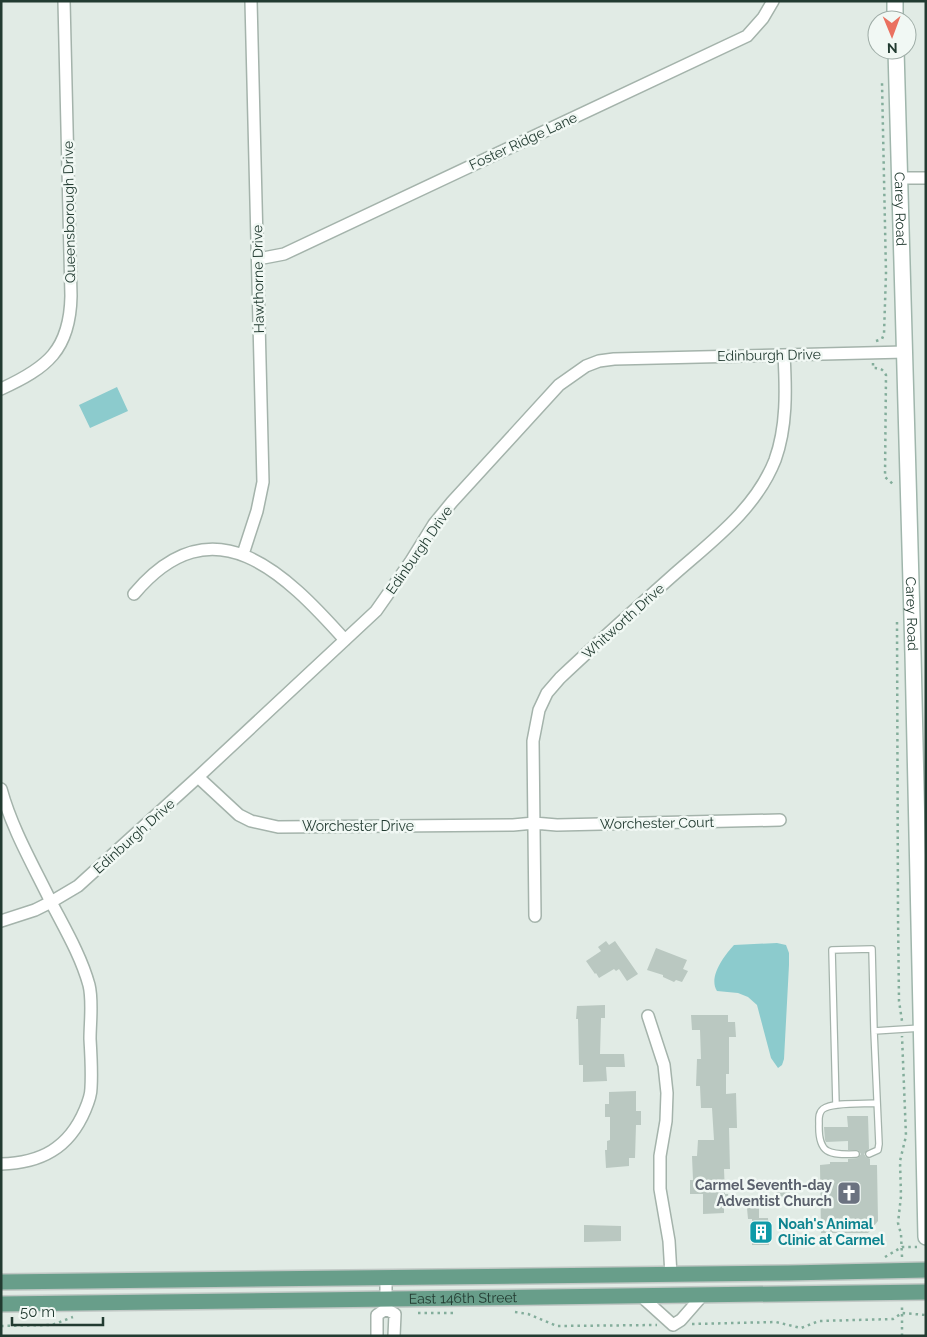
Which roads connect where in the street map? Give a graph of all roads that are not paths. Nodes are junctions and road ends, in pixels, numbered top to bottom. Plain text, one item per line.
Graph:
1 (64, 1) edge
2 (251, 1) edge
3 (773, 1) edge
4 (896, 60) edge
5 (900, 178) junction
6 (926, 178) edge
7 (258, 259) junction
8 (905, 352) junction
9 (784, 355) junction
10 (1, 389) edge
11 (242, 554) junction
12 (134, 594) dead end
13 (345, 640) junction
14 (920, 718) edge
15 (198, 778) junction
16 (1, 789) edge
17 (780, 820) dead end
18 (534, 824) junction
19 (52, 902) junction
20 (535, 916) dead end
21 (1, 920) edge
22 (648, 1016) dead end
23 (921, 1028) junction
24 (874, 1031) junction
25 (877, 1103) junction
26 (836, 1105) junction
27 (856, 1154) dead end
28 (869, 1154) dead end
29 (1, 1164) edge
30 (922, 1242) edge
31 (926, 1270) edge
32 (670, 1275) junction
33 (386, 1278) junction
34 (1, 1282) edge
35 (926, 1292) edge
36 (702, 1296) junction
37 (642, 1297) junction
38 (1, 1304) edge
39 (386, 1304) junction
40 (673, 1330) edge
41 (377, 1336) edge
42 (394, 1336) edge

1 - 10 street, Queensborough Drive
2 - 7 street, Hawthorne Drive
3 - 7 street, Foster Ridge Lane
4 - 5 street, Carey Road
5 - 6 street
5 - 8 street, Carey Road
7 - 11 street, Hawthorne Drive
8 - 9 street, Edinburgh Drive
8 - 14 street, Carey Road
9 - 13 street, Edinburgh Drive
9 - 18 street, Whitworth Drive
11 - 12 street
11 - 13 street
13 - 15 street, Edinburgh Drive
14 - 23 street, Carey Road
15 - 18 street, Worchester Drive
15 - 19 street, Edinburgh Drive
16 - 19 street
17 - 18 street, Worchester Court
18 - 20 street, Whitworth Drive
19 - 21 street, Edinburgh Drive
19 - 29 street
22 - 32 street
23 - 24 lane
23 - 30 street, Carey Road
24 - 25 lane
24 - 26 lane
25 - 26 lane
25 - 28 lane
26 - 27 lane
31 - 32 main road, East 146th Street
32 - 33 main road, East 146th Street
33 - 34 main road, East 146th Street
33 - 39 street
35 - 36 main road, East 146th Street
36 - 37 main road, East 146th Street
36 - 40 street
37 - 39 main road, East 146th Street
37 - 40 street
38 - 39 main road, East 146th Street
39 - 41 street
39 - 42 street

